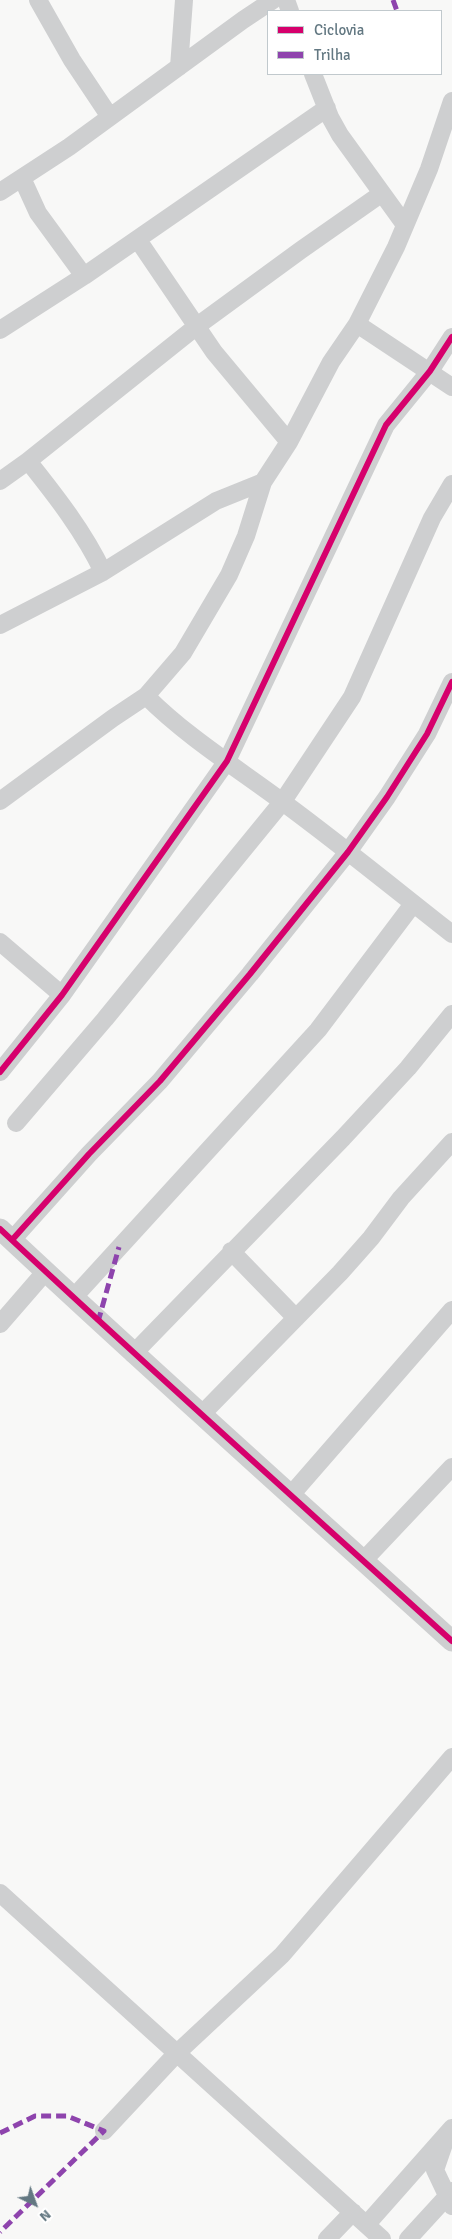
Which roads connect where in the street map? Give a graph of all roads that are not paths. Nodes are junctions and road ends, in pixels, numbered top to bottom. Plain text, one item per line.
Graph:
1 (38, 0) edge
2 (184, 0) edge
3 (273, 0) edge
4 (180, 67) junction
5 (313, 75) edge
6 (452, 101) edge
7 (327, 108) junction
8 (110, 117) junction
9 (22, 178) junction
10 (0, 192) edge
11 (381, 194) junction
12 (405, 225) junction
13 (138, 240) junction
14 (84, 276) junction
15 (357, 324) junction
16 (198, 326) junction
17 (0, 330) edge
18 (452, 337) edge
19 (430, 371) junction
20 (452, 387) edge
21 (289, 442) junction
22 (28, 462) junction
23 (0, 481) edge
24 (263, 482) junction
25 (452, 484) edge
26 (102, 572) junction
27 (0, 625) edge
28 (452, 682) edge
29 (146, 696) junction
30 (227, 761) junction
31 (0, 801) edge
32 (282, 802) junction
33 (348, 852) junction
34 (413, 904) junction
35 (452, 934) edge
36 (0, 942) edge
37 (62, 995) junction
38 (452, 1014) edge
39 (0, 1072) edge
40 (16, 1122) dead end
41 (452, 1142) edge
42 (6, 1234) edge
43 (231, 1251) junction
44 (46, 1271) junction
45 (74, 1297) junction
46 (452, 1310) edge
47 (296, 1318) junction
48 (0, 1324) edge
49 (133, 1354) junction
50 (202, 1414) junction
51 (452, 1468) edge
52 (290, 1496) junction
53 (363, 1560) junction
54 (452, 1641) edge
55 (452, 1757) edge
56 (0, 1893) edge
57 (177, 2053) junction
58 (451, 2126) edge
59 (104, 2131) dead end
60 (450, 2198) edge
61 (352, 2212) junction
62 (368, 2224) junction
63 (328, 2239) edge
64 (382, 2239) edge
65 (408, 2239) edge

1 - 8 street
2 - 4 street
3 - 4 street
4 - 8 street
5 - 7 street
6 - 12 street
7 - 11 street
7 - 13 street
8 - 9 street
9 - 10 street
9 - 14 street
11 - 12 street
11 - 16 street
12 - 15 street
13 - 14 street
13 - 16 street
14 - 17 street
15 - 19 street
15 - 21 street
16 - 21 street
16 - 22 street
18 - 19 street
19 - 20 street
19 - 30 street
21 - 24 street
22 - 23 street
22 - 26 street
24 - 26 street
24 - 29 street
25 - 32 street
26 - 27 street
28 - 33 street
29 - 30 street
29 - 31 street
30 - 32 street
30 - 37 street
32 - 33 street
32 - 40 street
33 - 34 street
33 - 42 street
34 - 35 street
34 - 45 street
36 - 37 street
37 - 39 street
38 - 43 street
41 - 47 street
42 - 44 street
43 - 47 street
43 - 49 street
44 - 45 street
44 - 48 street
45 - 49 street
46 - 52 street
47 - 50 street
49 - 50 street
50 - 52 street
51 - 53 street
52 - 53 street
53 - 54 street
55 - 57 street
56 - 57 street
57 - 59 street
57 - 61 street
58 - 60 street
58 - 62 street
60 - 65 street
61 - 62 street
61 - 63 street
62 - 64 street

